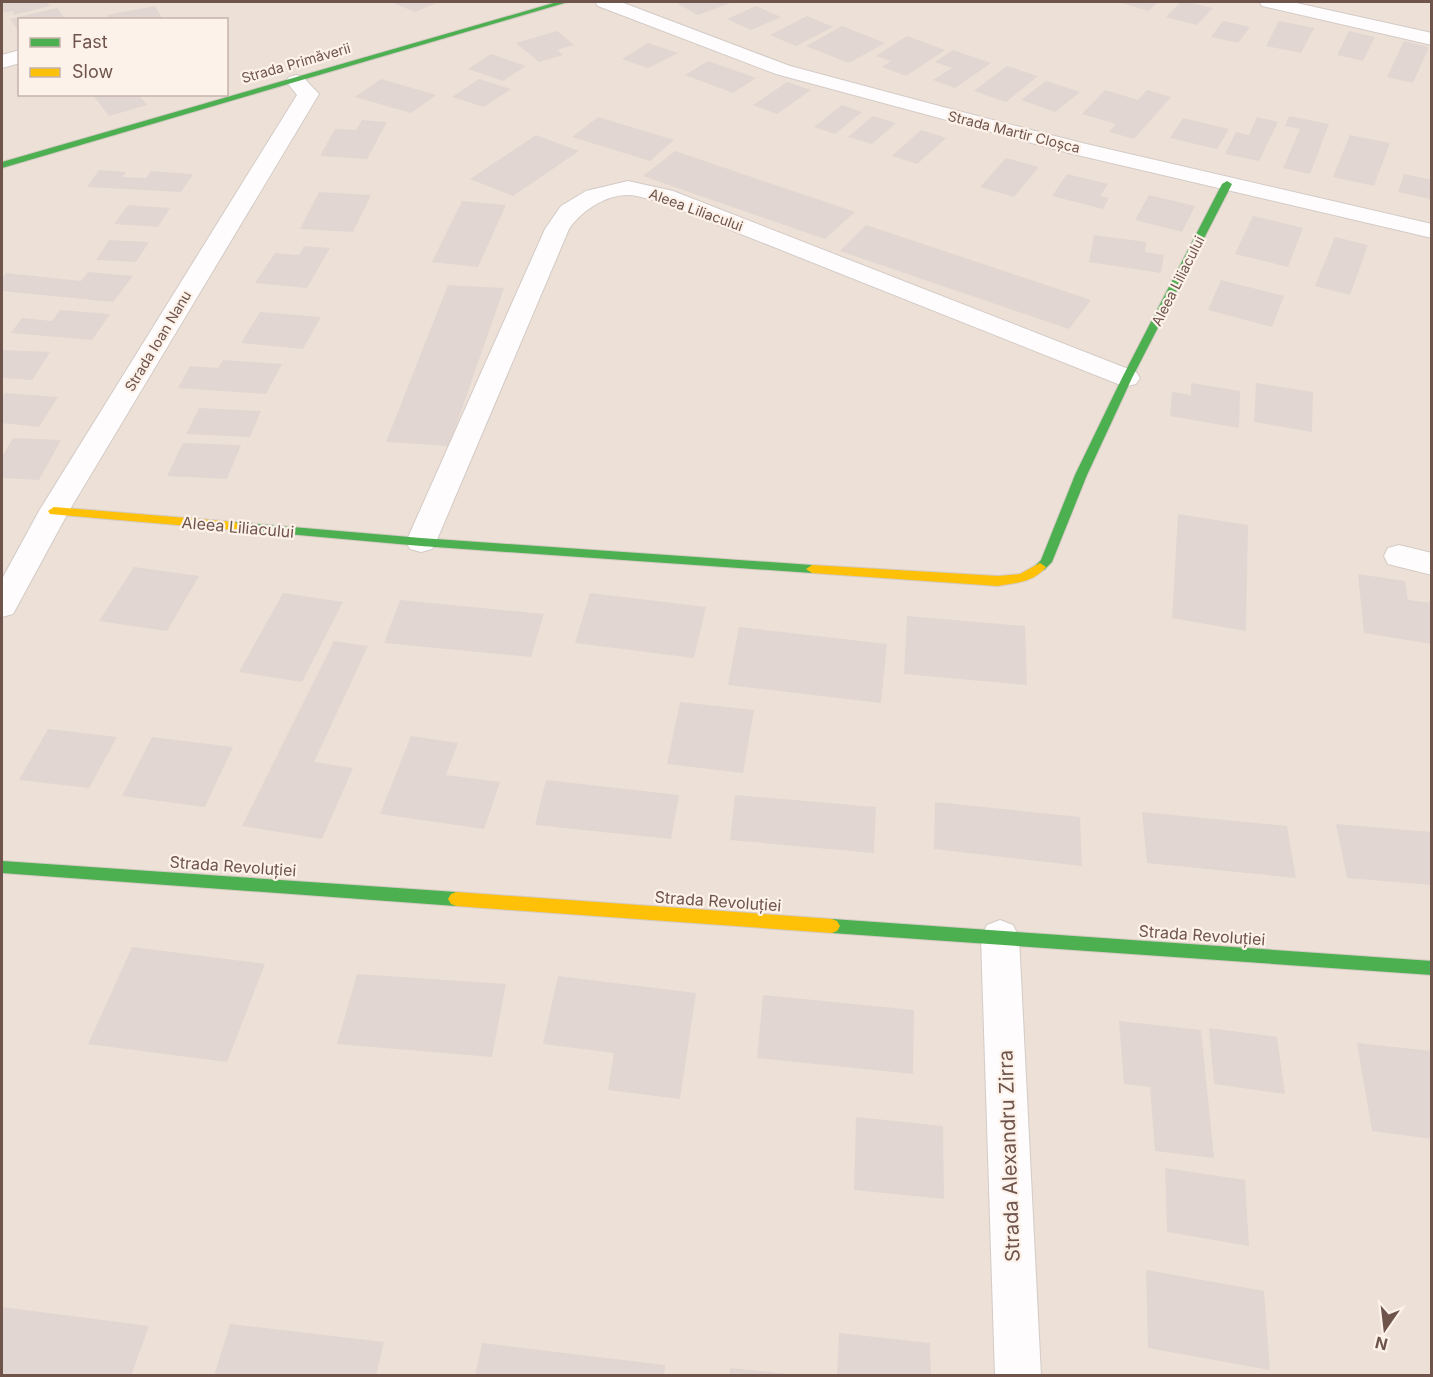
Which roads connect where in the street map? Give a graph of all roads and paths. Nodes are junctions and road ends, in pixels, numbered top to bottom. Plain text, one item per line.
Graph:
1 (564, 2) edge
2 (605, 2) edge
3 (1269, 2) edge
4 (1431, 39) edge
5 (18, 57) edge
6 (2, 62) edge
7 (296, 81) junction
8 (2, 165) edge
9 (1227, 184) junction
10 (1431, 231) edge
11 (1127, 378) junction
12 (54, 512) junction
13 (421, 542) junction
14 (1400, 556) dead end
15 (1431, 564) edge
16 (2, 606) edge
17 (2, 867) edge
18 (1000, 937) junction
19 (1431, 968) edge
20 (1018, 1376) edge

1 - 7 street, Strada Primăverii
2 - 9 street, Strada Martir Cloșca
3 - 4 street
5 - 6 street
7 - 8 street, Strada Primăverii
7 - 12 street, Strada Ioan Nanu
9 - 10 street, Strada Martir Cloșca
9 - 11 street, Aleea Liliacului
11 - 13 street, Aleea Liliacului
11 - 13 street, Aleea Liliacului
12 - 13 street, Aleea Liliacului
12 - 16 street, Strada Ioan Nanu
14 - 15 street
17 - 18 street, Strada Revoluției
18 - 19 street, Strada Revoluției
18 - 20 street, Strada Alexandru Zirra

